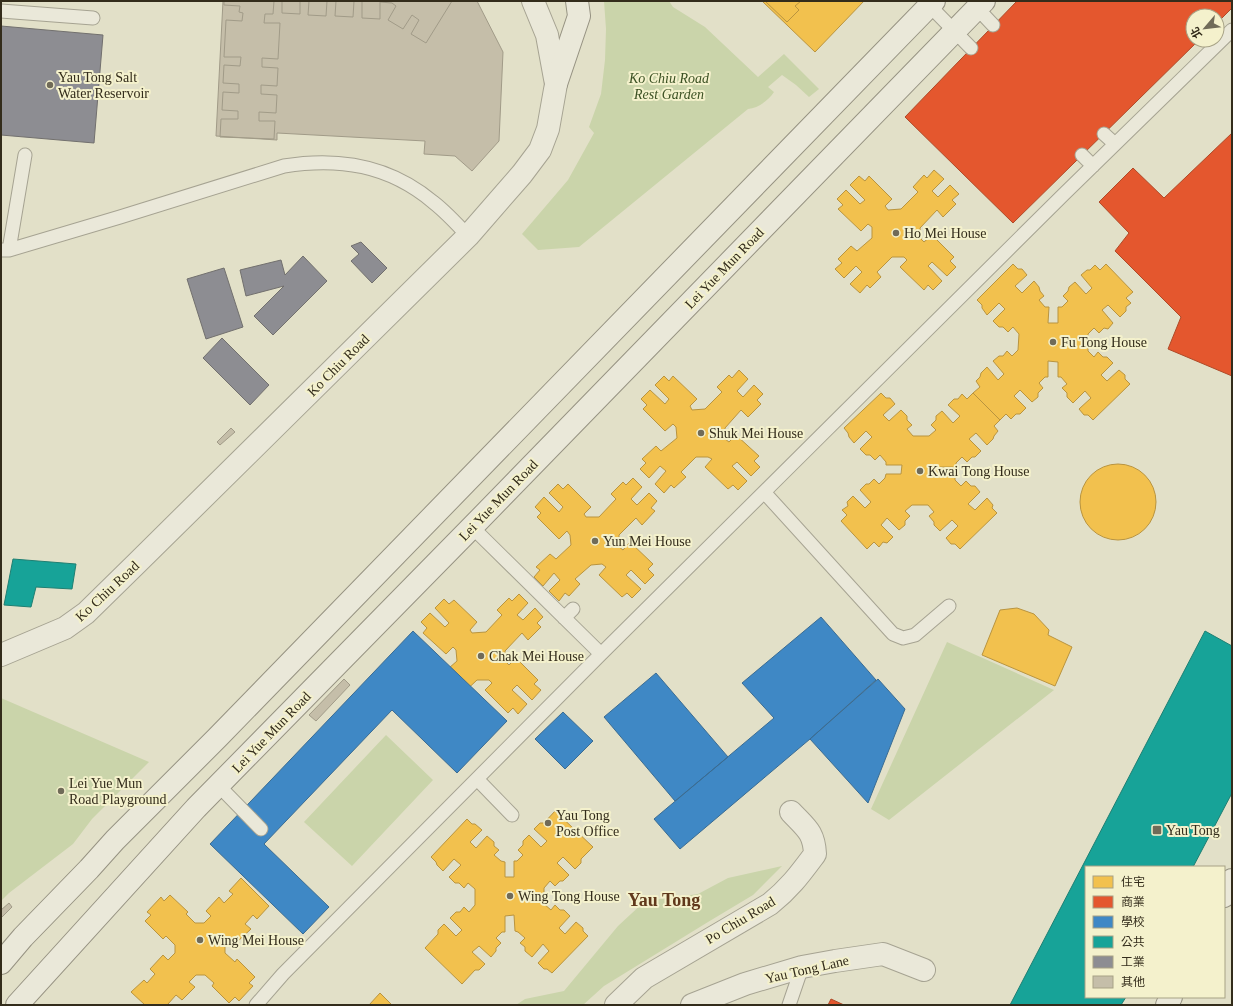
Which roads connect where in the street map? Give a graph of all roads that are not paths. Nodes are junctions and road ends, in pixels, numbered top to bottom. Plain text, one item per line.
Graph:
1 (532, 1) edge
2 (577, 1) edge
3 (932, 3) edge
4 (980, 5) edge
5 (1, 11) edge
6 (93, 18) dead end
7 (993, 25) dead end
8 (1232, 30) edge
9 (955, 31) junction
10 (971, 48) dead end
11 (556, 84) junction
12 (1104, 134) dead end
13 (1115, 144) junction
14 (25, 155) dead end
15 (1082, 155) dead end
16 (1093, 166) junction
17 (468, 236) junction
18 (5, 250) edge
19 (764, 492) junction
20 (472, 527) junction
21 (949, 606) dead end
22 (601, 654) junction
23 (1, 655) edge
24 (477, 779) junction
25 (218, 786) junction
26 (791, 812) dead end
27 (512, 815) dead end
28 (261, 829) dead end
29 (1232, 880) edge
30 (1225, 894) edge
31 (1, 962) edge
32 (802, 967) junction
33 (924, 970) dead end
34 (17, 1005) edge
35 (256, 1005) edge
36 (616, 1005) edge
37 (692, 1005) edge
38 (789, 1005) edge

1 - 11 main road, Ko Chiu Road
2 - 11 main road
3 - 9 lane
3 - 31 main road
4 - 7 lane
4 - 9 main road, Lei Yue Mun Road
5 - 6 lane
8 - 13 lane
9 - 10 lane
9 - 20 main road, Lei Yue Mun Road
11 - 17 main road, Ko Chiu Road
12 - 13 lane
13 - 16 lane
14 - 18 lane
15 - 16 lane
16 - 19 lane
17 - 18 lane
17 - 23 main road, Ko Chiu Road
19 - 21 lane
19 - 22 lane
20 - 22 lane
20 - 25 main road, Lei Yue Mun Road
22 - 24 lane
24 - 27 lane
24 - 35 lane
25 - 28 lane
25 - 34 main road, Lei Yue Mun Road
26 - 36 main road, Po Chiu Road
29 - 30 main road
32 - 33 main road, Yau Tong Lane
32 - 37 main road, Yau Tong Lane
32 - 38 lane

